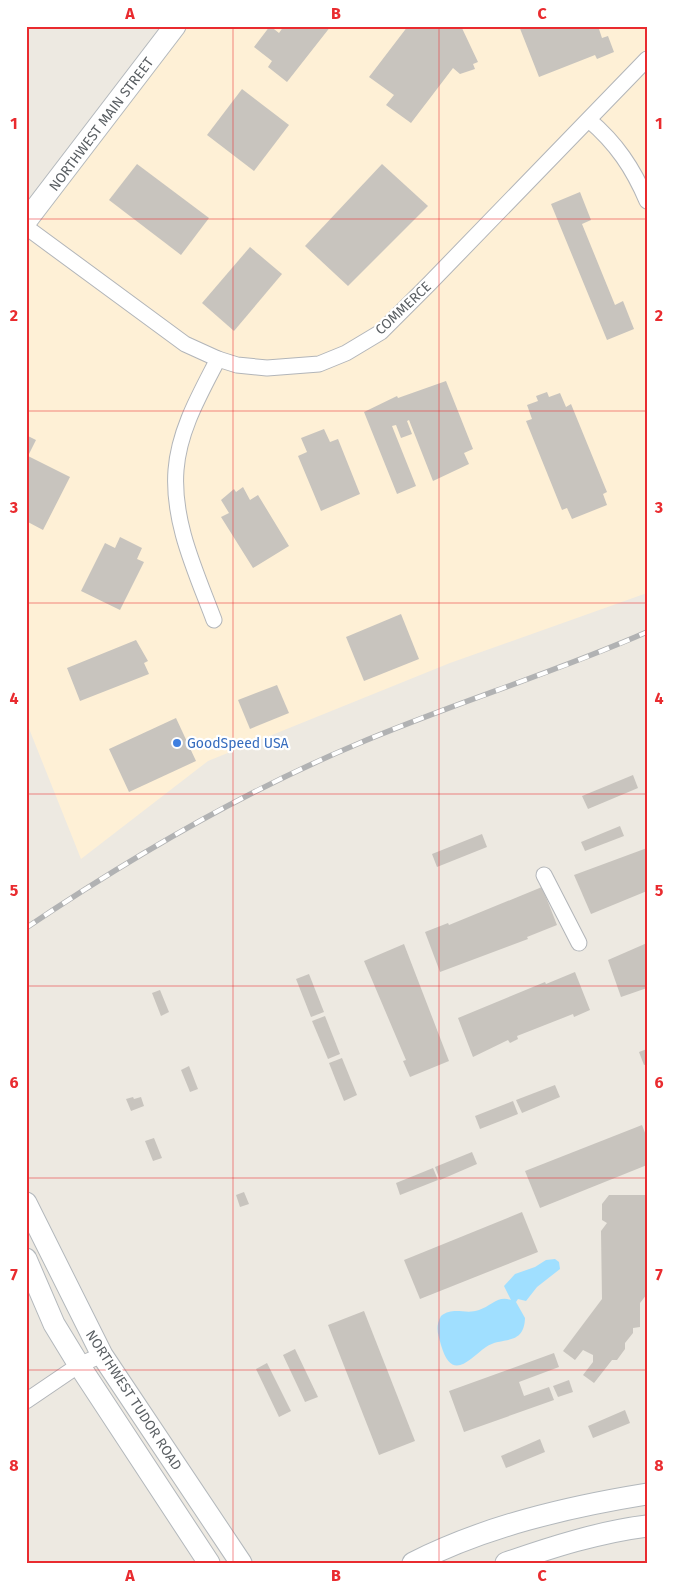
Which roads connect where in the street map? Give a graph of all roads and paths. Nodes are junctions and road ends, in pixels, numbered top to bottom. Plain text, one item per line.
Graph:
1 (175, 26) edge
2 (647, 59) edge
3 (589, 120) junction
4 (647, 201) edge
5 (26, 221) edge
6 (26, 227) edge
7 (218, 359) junction
8 (214, 620) dead end
9 (544, 874) dead end
10 (579, 943) dead end
11 (26, 1203) edge
12 (26, 1259) edge
13 (102, 1355) junction
14 (79, 1365) junction
15 (26, 1401) edge
16 (647, 1494) edge
17 (647, 1526) edge
18 (209, 1563) edge
19 (241, 1563) edge
20 (413, 1563) edge
21 (506, 1563) edge

1 - 5 street, NORTHWEST MAIN STREET
2 - 3 street, COMMERCE
3 - 4 street
3 - 7 street, COMMERCE
6 - 7 street, COMMERCE
7 - 8 street
9 - 10 street
11 - 13 street, NORTHWEST TUDOR ROAD
12 - 14 street, NORTHWEST TUDOR ROAD
13 - 14 street
13 - 19 street, NORTHWEST TUDOR ROAD
14 - 15 street
14 - 18 street, NORTHWEST TUDOR ROAD
16 - 20 street
17 - 21 street

